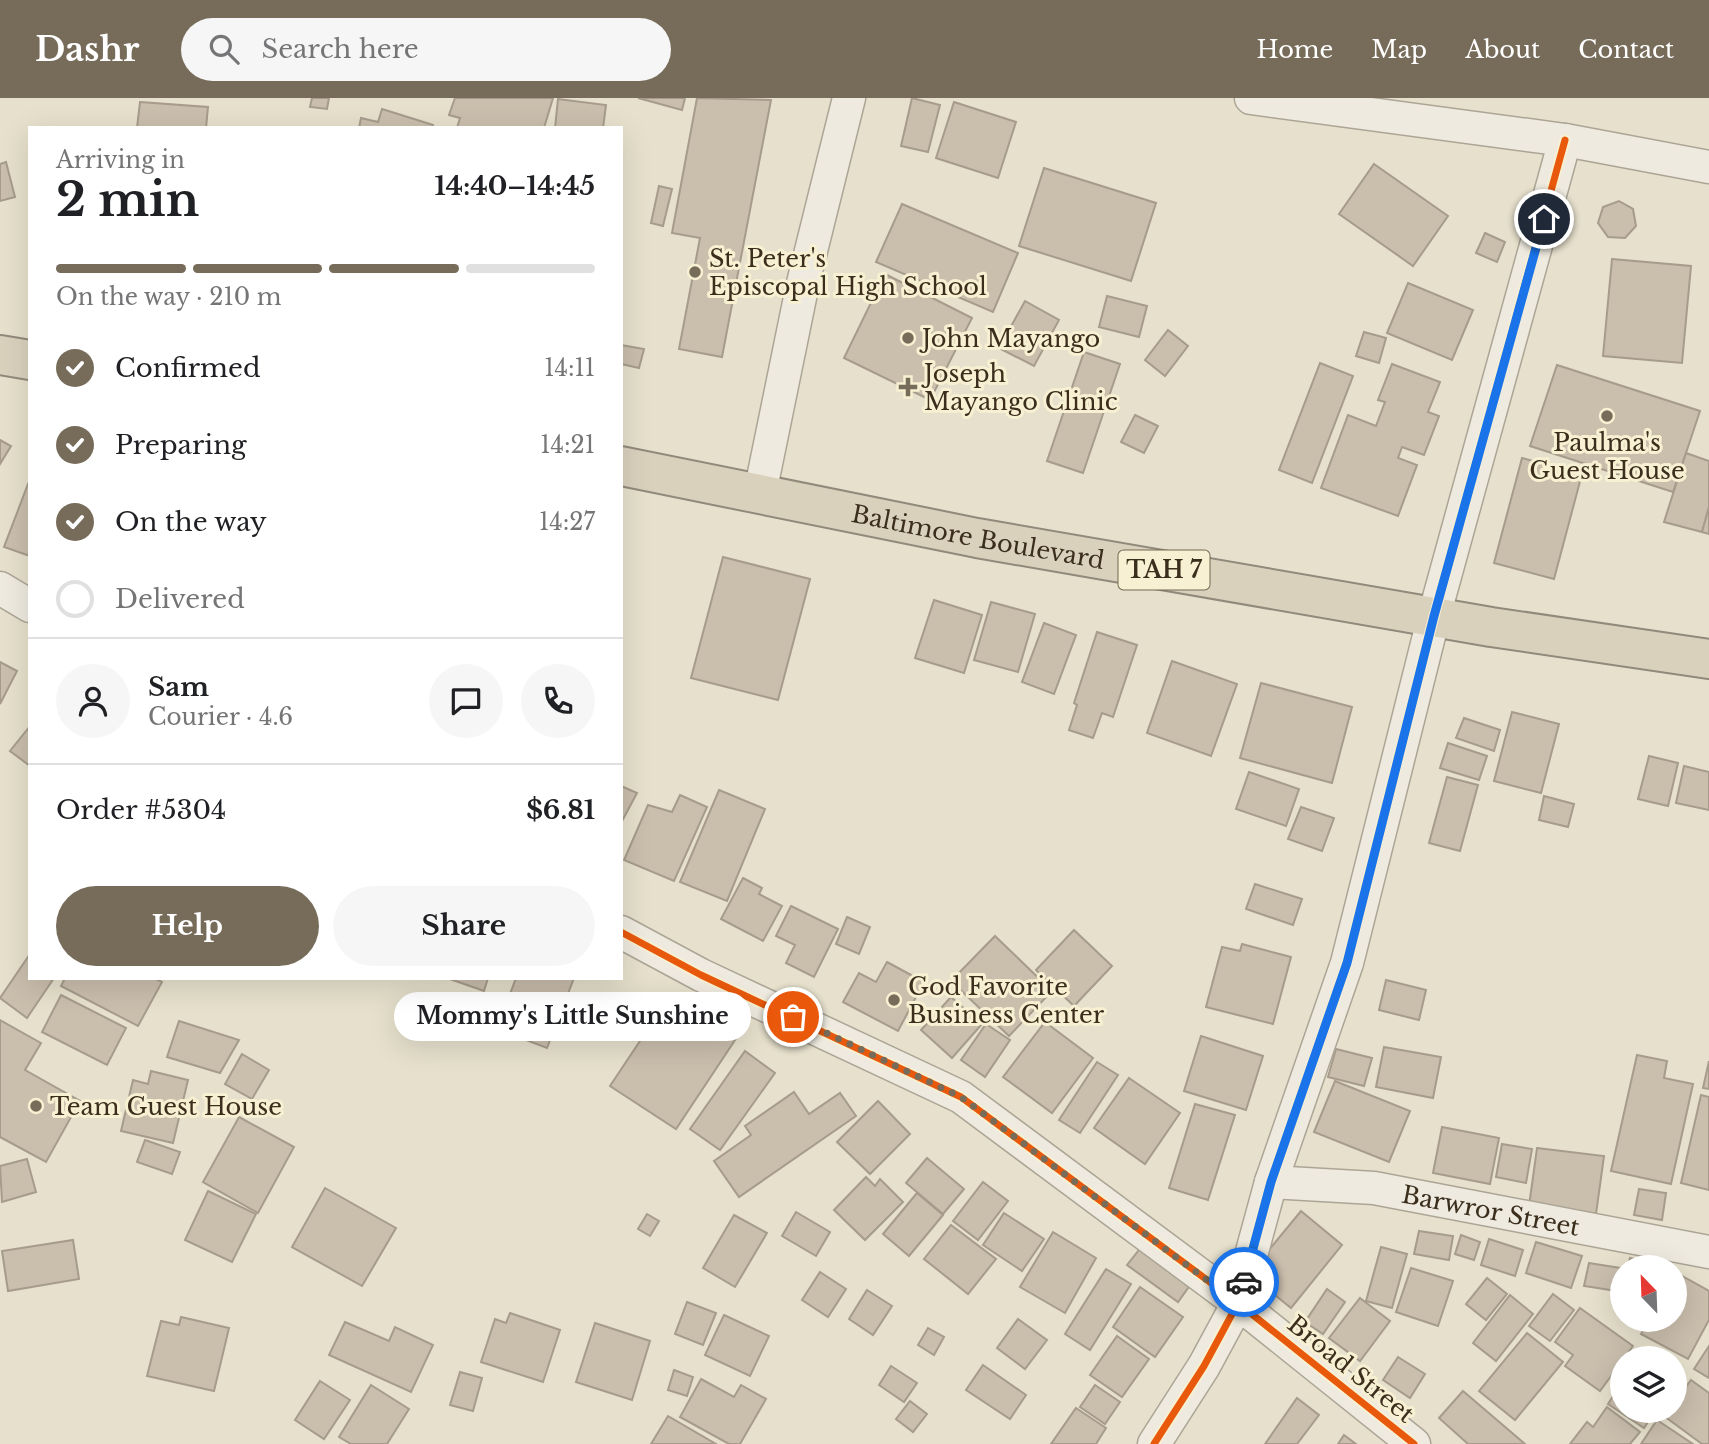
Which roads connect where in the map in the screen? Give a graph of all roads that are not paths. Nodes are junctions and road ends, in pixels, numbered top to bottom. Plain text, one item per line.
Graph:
1 (849, 98) edge
2 (1251, 98) edge
3 (1565, 140) junction
4 (1709, 167) edge
5 (0, 355) edge
6 (28, 360) edge
7 (623, 467) edge
8 (760, 492) junction
9 (0, 588) edge
10 (28, 605) edge
11 (1434, 616) junction
12 (1709, 659) edge
13 (623, 933) edge
14 (1271, 1182) junction
15 (1709, 1252) edge
16 (1238, 1303) junction
17 (1154, 1444) edge
18 (1415, 1444) edge

1 - 8 street
2 - 3 street
3 - 4 street
3 - 11 street
5 - 6 highway
7 - 8 highway, Baltimore Boulevard / TAH 7
8 - 11 highway, Baltimore Boulevard / TAH 7
9 - 10 street
11 - 12 highway, Baltimore Boulevard / TAH 7
11 - 14 street
13 - 16 street, Broad Street
14 - 15 street, Barwror Street
14 - 16 street
16 - 17 street
16 - 18 street, Broad Street

